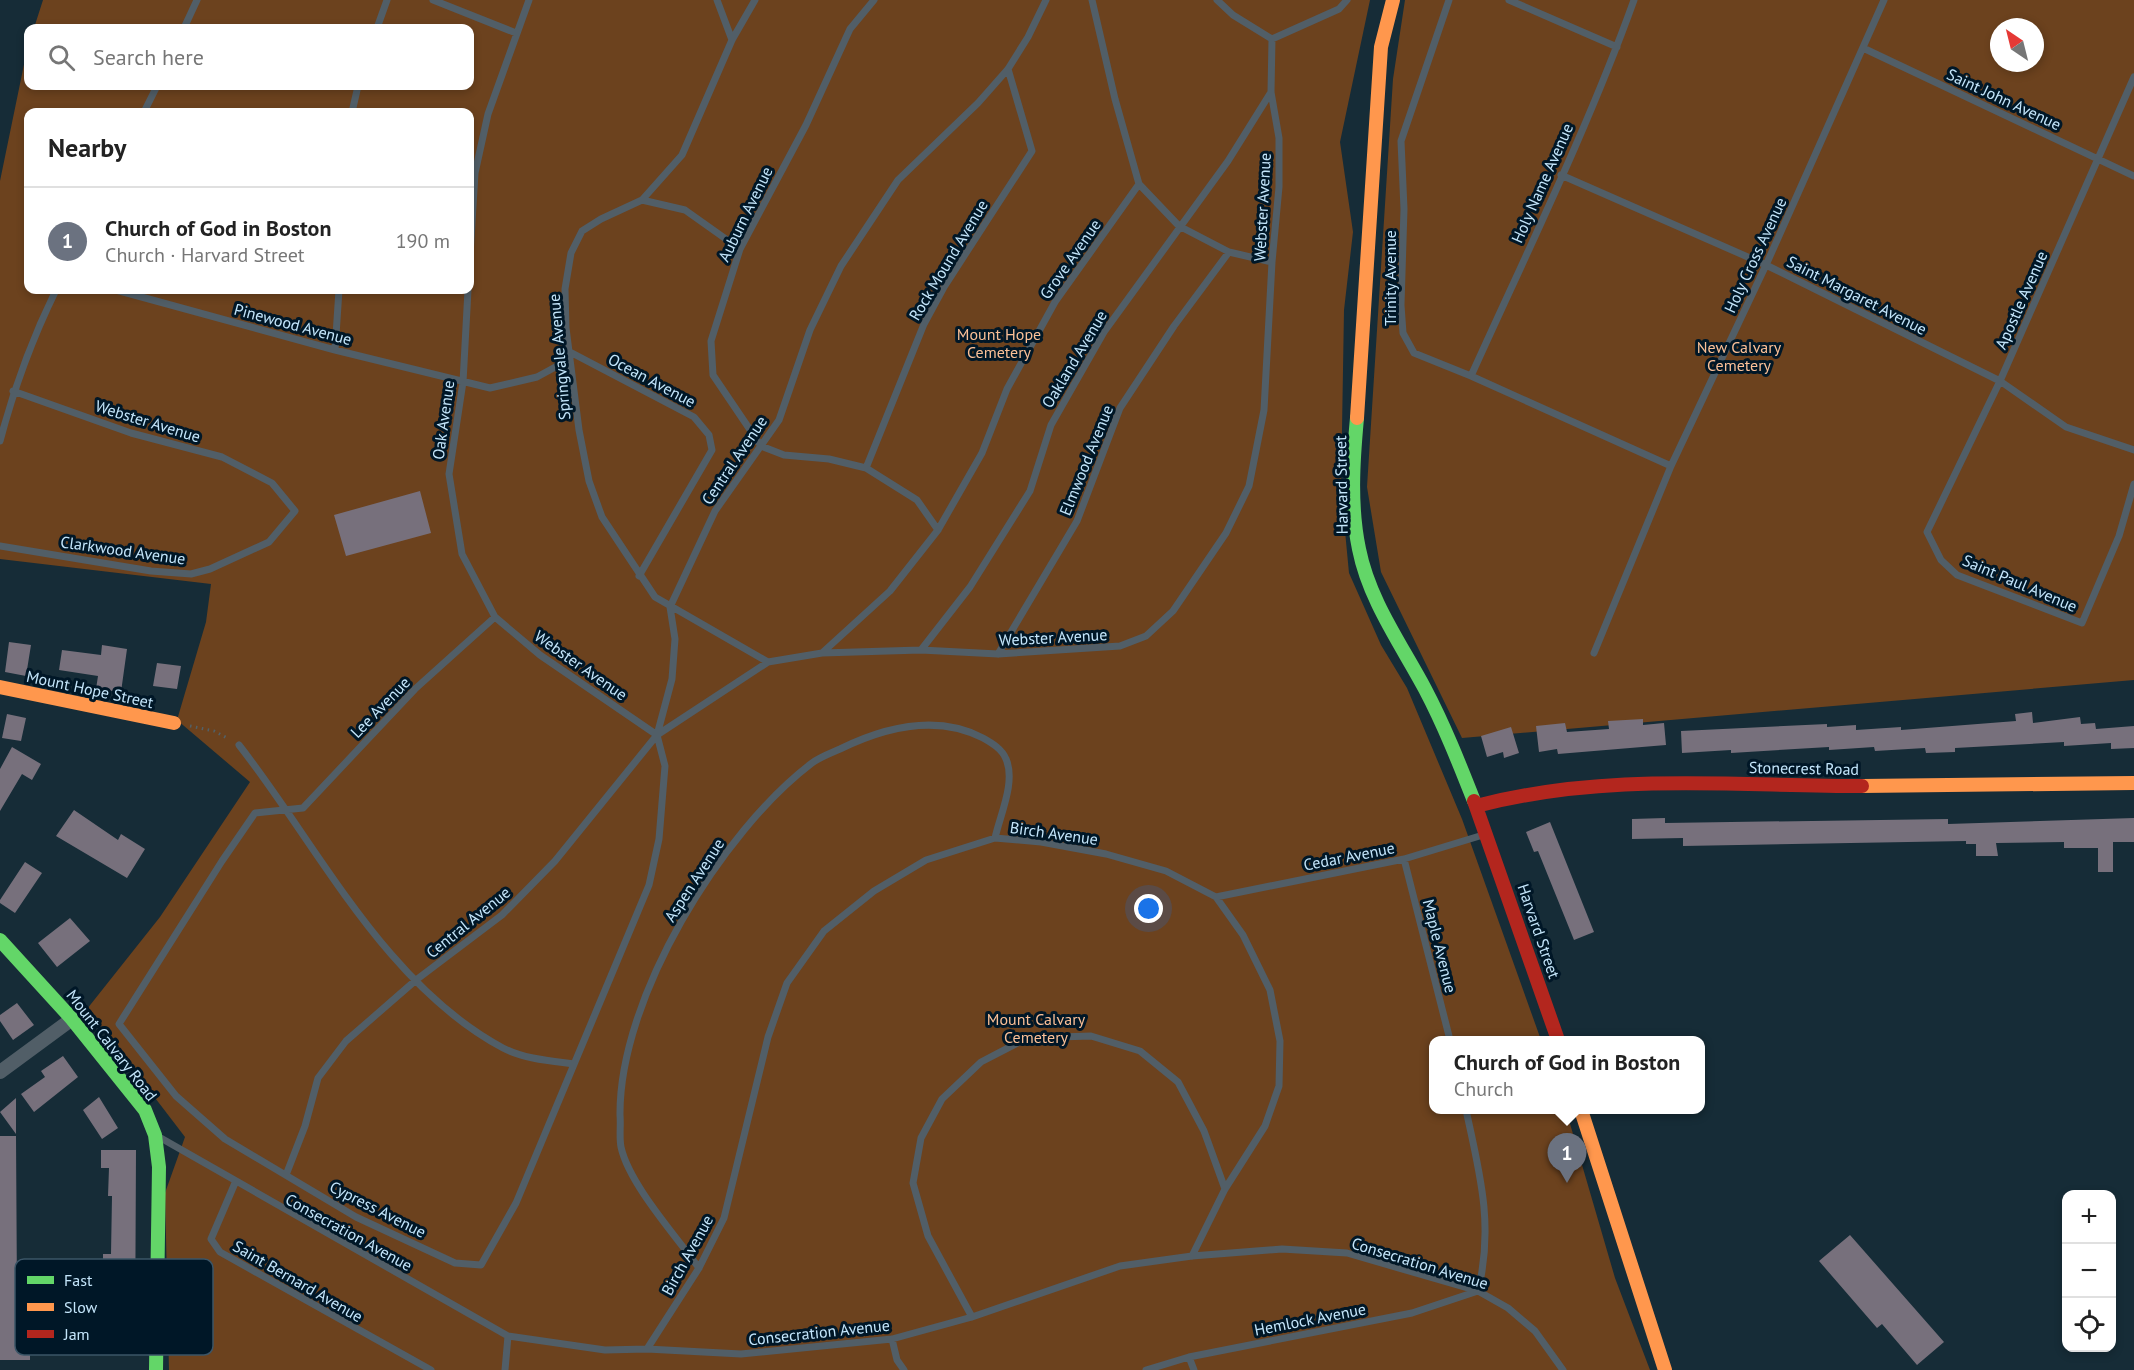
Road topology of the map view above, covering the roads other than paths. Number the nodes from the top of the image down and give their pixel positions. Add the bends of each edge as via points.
1 (197, 0) edge
2 (387, 0) edge
3 (433, 0) edge
4 (529, 0) edge
5 (717, 0) edge
6 (755, 0) edge
7 (874, 0) edge
8 (1046, 0) edge
9 (1092, 0) edge
10 (1217, 0) edge
11 (1347, 0) edge
12 (1393, 0) edge
13 (1449, 0) edge
14 (1509, 0) edge
15 (1634, 0) edge
16 (1884, 0) edge
17 (186, 24) edge
18 (378, 24) edge
19 (516, 33) junction
20 (1272, 39) junction
21 (732, 40) junction
22 (1617, 47) junction
23 (1863, 48) junction
24 (1008, 69) junction
25 (2134, 77) edge
26 (155, 90) edge
27 (357, 90) edge
28 (1271, 92) junction
29 (146, 108) edge
30 (353, 108) edge
31 (2099, 158) junction
32 (1562, 176) junction
33 (2134, 176) edge
34 (1139, 184) junction
35 (474, 190) edge
36 (642, 200) junction
37 (1179, 226) junction
38 (740, 249) junction
39 (1229, 252) junction
40 (1272, 262) junction
41 (1766, 265) junction
42 (54, 294) edge
43 (131, 294) edge
44 (339, 294) edge
45 (468, 294) edge
46 (335, 350) junction
47 (570, 352) junction
48 (1471, 376) junction
49 (2000, 381) junction
50 (464, 382) junction
51 (13, 391) junction
52 (0, 441) edge
53 (761, 446) junction
54 (2134, 450) edge
55 (1671, 466) junction
56 (866, 468) junction
57 (2134, 484) edge
58 (295, 511) joint
59 (938, 530) junction
60 (1927, 532) joint
61 (0, 546) edge
62 (462, 554) joint
63 (639, 576) junction
64 (670, 607) junction
65 (495, 617) junction
66 (921, 651) junction
67 (822, 653) junction
68 (1594, 653) dead end
69 (998, 654) junction
70 (768, 662) junction
71 (0, 687) edge
72 (174, 723) road end
73 (657, 735) junction
74 (238, 745) road end
75 (2134, 783) edge
76 (1476, 806) junction
77 (285, 812) junction
78 (1486, 834) junction
79 (995, 838) junction
80 (1404, 859) junction
81 (1216, 897) junction
82 (0, 940) edge
83 (416, 980) junction
84 (72, 1019) junction
85 (1449, 1036) edge
86 (1556, 1036) edge
87 (574, 1065) junction
88 (0, 1072) edge
89 (1467, 1114) edge
90 (1582, 1114) edge
91 (155, 1135) junction
92 (286, 1175) junction
93 (235, 1183) junction
94 (1226, 1189) junction
95 (1192, 1256) junction
96 (158, 1259) edge
97 (699, 1268) junction
98 (1478, 1291) junction
99 (972, 1317) junction
100 (508, 1336) junction
101 (892, 1339) junction
102 (647, 1349) junction
103 (156, 1355) edge
104 (1189, 1357) junction
105 (156, 1370) edge
106 (431, 1370) edge
107 (505, 1370) edge
108 (904, 1370) edge
109 (1146, 1370) edge
110 (1194, 1370) edge
111 (1563, 1370) edge
112 (1665, 1370) edge

1 - 17 lane
2 - 18 lane
3 - 19 lane
4 - 19 lane
5 - 21 lane
6 - 21 lane, Springvale Avenue
7 - 38 lane, Auburn Avenue via 850,29 806,125
8 - 24 lane, Central Avenue
9 - 34 lane
10 - 20 lane
11 - 20 lane via 1340,9
12 - 76 main road, Harvard Street via 1381,47 1354,525 1364,572 1436,712
13 - 48 lane, Trinity Avenue via 1401,141 1401,305 1403,333 1414,353
14 - 22 lane
15 - 22 lane, Holy Name Avenue
16 - 23 lane, Holy Cross Avenue
19 - 35 lane via 488,114
20 - 28 lane, Webster Avenue
21 - 36 lane, Springvale Avenue via 682,155
22 - 32 lane, Holy Name Avenue
23 - 31 lane, Saint John Avenue
23 - 41 lane, Holy Cross Avenue
24 - 53 lane, Central Avenue via 904,173 867,224 810,330 779,420
24 - 56 lane, Rock Mound Avenue via 1032,151 924,324
25 - 31 lane, Apostle Avenue
26 - 29 lane
27 - 30 lane
28 - 37 lane, Oakland Avenue via 1228,161
28 - 40 lane, Webster Avenue via 1279,138
31 - 33 lane, Saint John Avenue
31 - 49 lane, Apostle Avenue
32 - 41 lane, Saint Margaret Avenue
32 - 48 lane, Holy Name Avenue
34 - 37 lane
34 - 59 lane, Grove Avenue via 1054,302 1007,389 982,453
36 - 38 lane via 685,210
36 - 47 lane, Springvale Avenue via 601,219 578,238 571,253 566,289
37 - 39 lane
37 - 66 lane, Oakland Avenue via 1104,332 1051,425 1030,491 970,587
38 - 53 lane, Auburn Avenue via 711,341 713,375
39 - 40 lane
39 - 69 lane, Elmwood Avenue via 1120,408 1077,521
40 - 69 lane, Webster Avenue via 1264,410 1250,486 1226,533 1173,611 1146,636 1120,646
41 - 49 lane, Saint Margaret Avenue
41 - 55 lane, Holy Cross Avenue
42 - 51 lane
43 - 46 lane, Pinewood Avenue
44 - 46 lane
45 - 50 lane, Oak Avenue
46 - 50 lane, Pinewood Avenue
47 - 50 lane via 559,365 537,377 490,388
47 - 63 lane, Springvale Avenue via 589,481 602,517
47 - 63 lane, Ocean Avenue via 694,417 709,435 712,450
48 - 55 lane, Trinity Avenue
49 - 54 lane, Saint Margaret Avenue via 2066,427
49 - 60 lane, Apostle Avenue
50 - 62 lane, Oak Avenue via 449,474
51 - 52 lane
51 - 58 lane, Webster Avenue via 131,433 222,458 272,483
53 - 56 lane via 784,455 829,459
53 - 64 lane, Central Avenue via 715,511
55 - 68 lane, Holy Cross Avenue
56 - 59 lane via 916,500
57 - 60 lane, Saint Paul Avenue via 2119,536 2082,623 1957,575 1941,560
58 - 61 lane, Clarkwood Avenue via 268,542 191,574
59 - 67 lane, Grove Avenue via 890,591
62 - 65 lane, Webster Avenue
63 - 64 lane, Springvale Avenue via 655,597
64 - 70 lane, Springvale Avenue via 692,615
64 - 73 lane, Central Avenue via 675,639 672,679
65 - 73 lane, Webster Avenue via 540,655
65 - 77 lane, Lee Avenue via 415,689 303,808
66 - 67 lane, Webster Avenue
66 - 69 lane, Webster Avenue
67 - 70 lane, Webster Avenue
70 - 73 lane, Webster Avenue
71 - 72 main road, Mount Hope Street
73 - 83 lane, Central Avenue via 555,861 502,915
73 - 87 lane, Cypress Avenue via 665,766 659,840 649,885
74 - 77 lane via 267,781
75 - 76 main road, Stonecrest Road via 1830,786 1654,782 1577,785
76 - 78 main road, Harvard Street
77 - 83 lane via 373,931
77 - 92 lane, Cypress Avenue via 255,813 119,1024 176,1096 225,1139
78 - 80 lane, Cedar Avenue
78 - 86 main road, Harvard Street
79 - 81 lane, Birch Avenue via 1106,854 1166,871
79 - 97 lane, Birch Avenue via 926,860 874,891 824,931 787,983 768,1037 724,1218
79 - 97 lane, Aspen Avenue via 1010,781 1006,759 995,744 966,729 925,724 871,734 814,762 759,810 715,866 675,933 637,1017 620,1090 621,1146 635,1179
80 - 81 lane, Cedar Avenue
80 - 85 lane, Maple Avenue
81 - 94 lane, Birch Avenue via 1244,935 1270,990 1280,1041 1279,1086 1265,1126
82 - 84 main road, Mount Calvary Road
83 - 87 lane via 449,1011 504,1048
83 - 92 lane, Central Avenue via 346,1041 318,1078
84 - 88 street
84 - 91 main road, Mount Calvary Road via 144,1110
87 - 92 lane, Cypress Avenue via 516,1203 481,1265 455,1263 356,1216
89 - 98 lane via 1484,1191 1486,1258
90 - 112 main road
91 - 93 lane, Consecration Avenue
91 - 96 main road, Mount Calvary Road via 159,1167
93 - 100 lane, Consecration Avenue
93 - 106 lane, Saint Bernard Avenue via 210,1239 220,1252
94 - 95 lane, Birch Avenue
94 - 99 lane via 1204,1131 1178,1082 1140,1051 1091,1036 1027,1038 981,1062 942,1099 921,1138 913,1183 925,1226
95 - 98 lane, Consecration Avenue via 1282,1249 1347,1253
95 - 99 lane, Consecration Avenue via 1120,1266
97 - 102 lane, Birch Avenue
98 - 104 lane, Hemlock Avenue via 1412,1313
98 - 111 lane, Consecration Avenue via 1508,1308 1534,1331
99 - 101 lane, Consecration Avenue
100 - 102 lane, Consecration Avenue via 605,1350
100 - 107 lane
101 - 102 lane, Consecration Avenue via 741,1354
101 - 108 lane
103 - 105 main road, Mount Calvary Road
104 - 109 lane, Hemlock Avenue
104 - 110 lane

